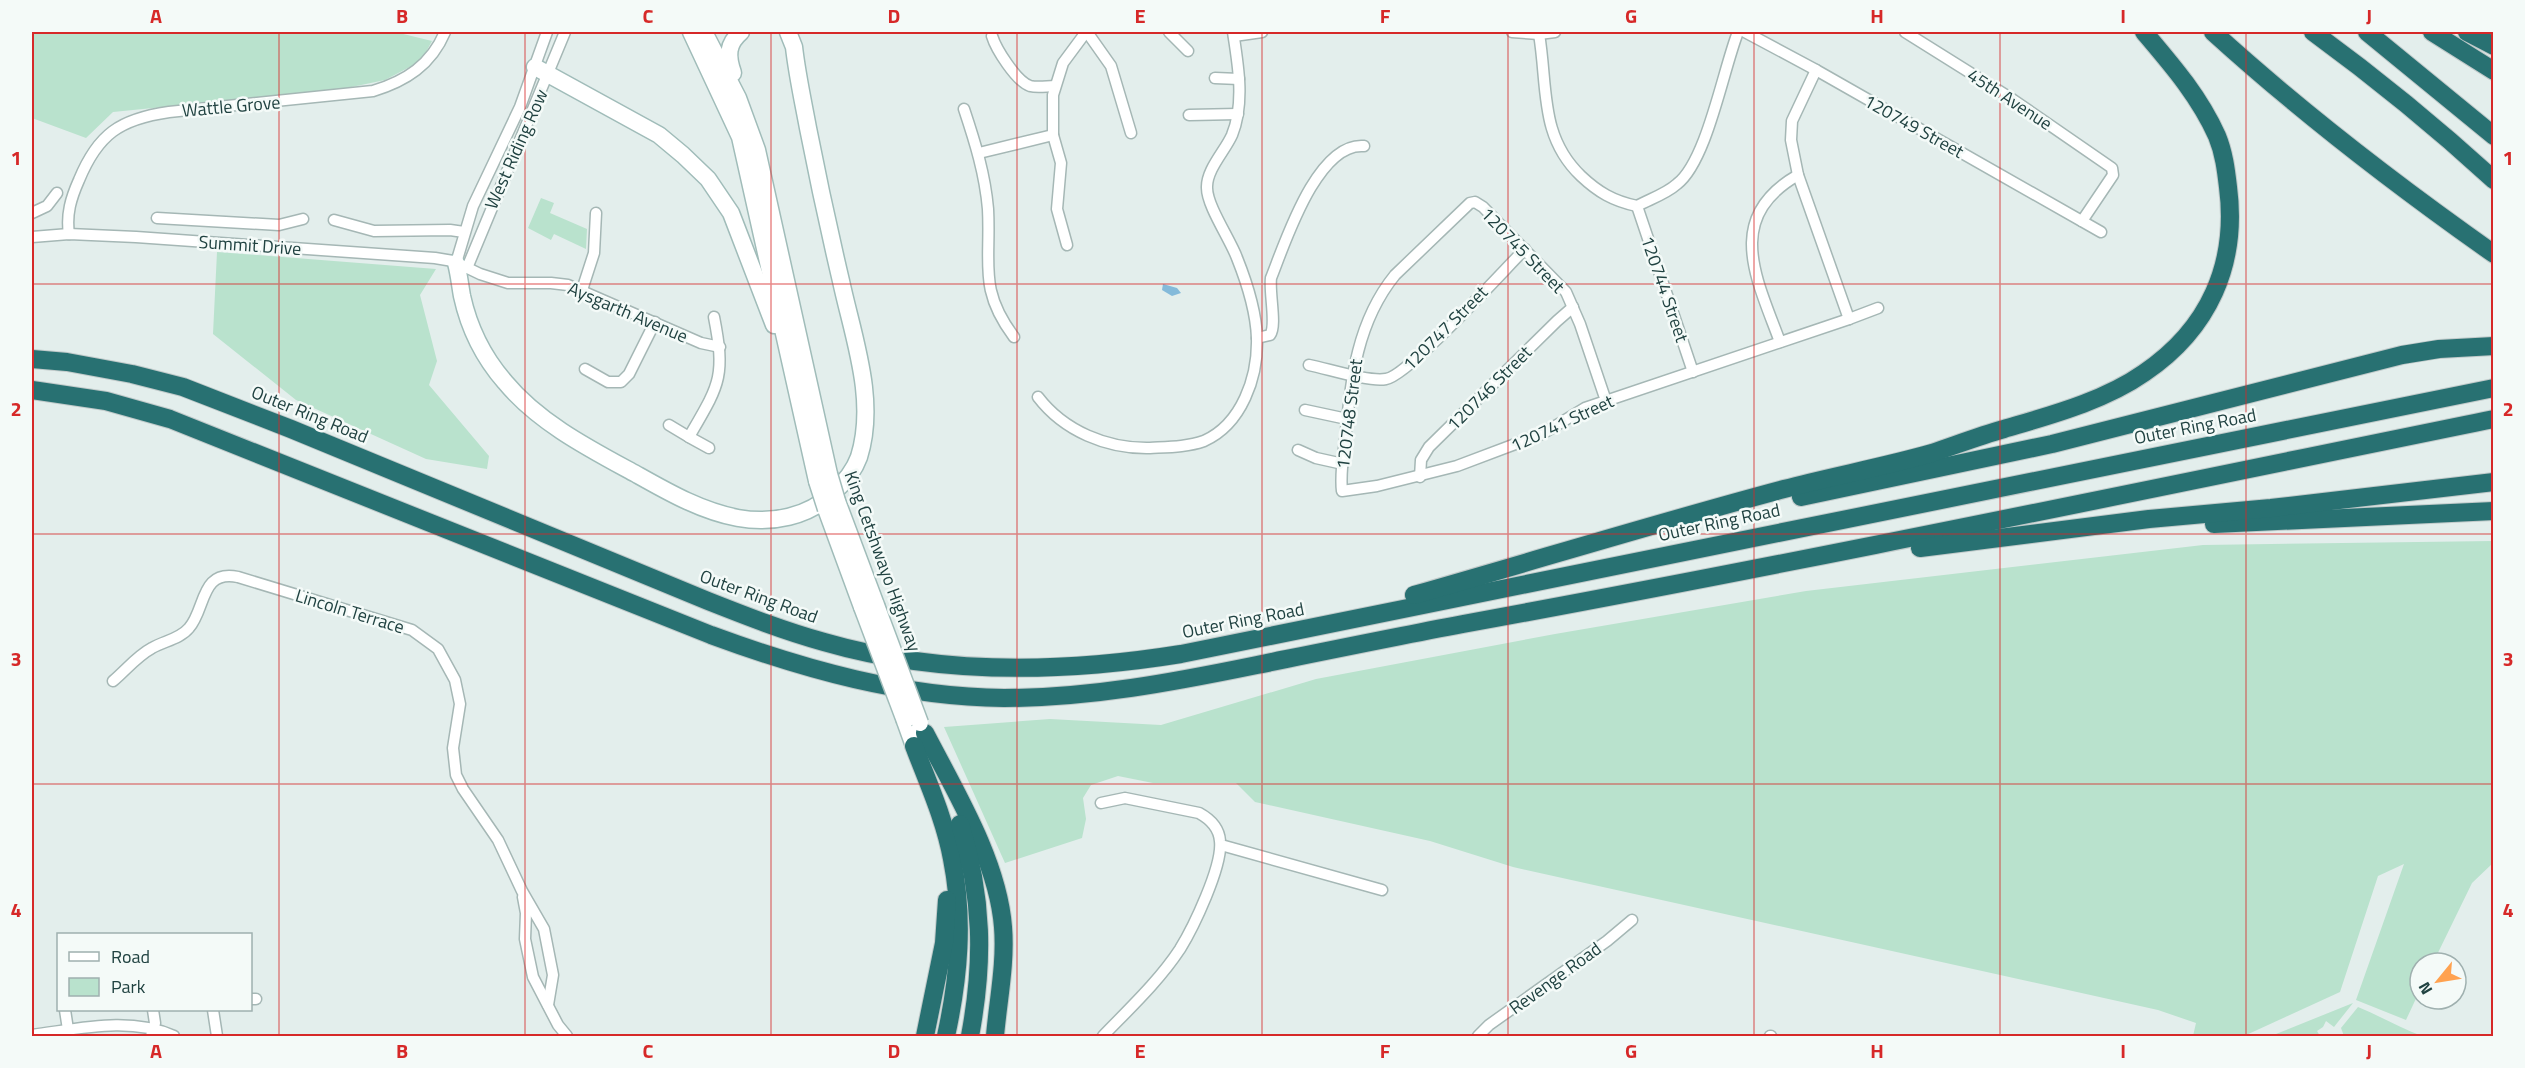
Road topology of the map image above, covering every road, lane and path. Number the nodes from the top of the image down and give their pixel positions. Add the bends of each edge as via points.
1 (445, 32) edge
2 (548, 32) edge
3 (565, 32) edge
4 (691, 32) edge
5 (704, 32) edge
6 (741, 32) edge
7 (777, 32) edge
8 (788, 32) edge
9 (1086, 32) edge
10 (1169, 32) edge
11 (1262, 32) edge
12 (1512, 32) edge
13 (1555, 32) edge
14 (1738, 32) edge
15 (1745, 32) edge
16 (1905, 32) edge
17 (2144, 32) edge
18 (2212, 32) edge
19 (2313, 32) edge
20 (2367, 32) edge
21 (2432, 32) edge
22 (2467, 32) edge
23 (1233, 34) edge
24 (1539, 34) junction
25 (992, 36) dead end
26 (2493, 45) edge
27 (1188, 51) dead end
28 (796, 64) junction
29 (1816, 69) junction
30 (542, 71) junction
31 (2493, 71) edge
32 (1215, 78) dead end
33 (1239, 79) junction
34 (1054, 86) junction
35 (964, 109) dead end
36 (1238, 114) junction
37 (1189, 115) dead end
38 (515, 118) junction
39 (528, 124) junction
40 (1131, 133) dead end
41 (752, 135) junction
42 (1053, 135) junction
43 (2493, 136) edge
44 (1364, 147) dead end
45 (979, 153) junction
46 (1798, 175) junction
47 (2493, 180) edge
48 (57, 192) dead end
49 (1475, 202) joint
50 (1636, 206) junction
51 (32, 213) edge
52 (596, 213) dead end
53 (157, 218) dead end
54 (303, 219) dead end
55 (334, 220) dead end
56 (2082, 221) junction
57 (246, 225) junction
58 (464, 232) junction
59 (2101, 232) dead end
60 (69, 234) junction
61 (32, 237) edge
62 (245, 244) junction
63 (1067, 245) dead end
64 (1525, 249) junction
65 (2493, 254) edge
66 (461, 269) junction
67 (582, 290) junction
68 (1574, 307) junction
69 (1878, 308) dead end
70 (714, 317) dead end
71 (1849, 319) junction
72 (655, 322) junction
73 (1014, 337) dead end
74 (1257, 338) junction
75 (1780, 342) junction
76 (2493, 346) edge
77 (720, 347) junction
78 (32, 359) edge
79 (1310, 365) dead end
80 (585, 369) dead end
81 (1693, 372) junction
82 (1353, 374) junction
83 (794, 380) junction
84 (2493, 388) edge
85 (32, 390) edge
86 (1038, 397) dead end
87 (1606, 401) junction
88 (1305, 410) dead end
89 (1347, 418) junction
90 (2493, 419) edge
91 (669, 425) dead end
92 (689, 437) junction
93 (709, 448) dead end
94 (1298, 450) dead end
95 (1343, 464) junction
96 (1420, 477) junction
97 (823, 478) junction
98 (2493, 482) edge
99 (1342, 491) joint
100 (2493, 511) edge
101 (2079, 527) junction
102 (1635, 532) junction
103 (1733, 574) junction
104 (1277, 635) junction
105 (113, 681) dead end
106 (916, 731) junction
107 (1101, 803) dead end
108 (1221, 845) junction
109 (1382, 890) dead end
110 (522, 891) junction
111 (1632, 920) dead end
112 (553, 975) junction
113 (533, 977) junction
114 (548, 1005) junction
115 (65, 1011) edge
116 (153, 1011) edge
117 (213, 1011) edge
118 (152, 1032) edge
119 (68, 1033) edge
120 (32, 1035) edge
121 (174, 1036) edge
122 (217, 1036) edge
123 (567, 1036) edge
124 (925, 1036) edge
125 (946, 1036) edge
126 (970, 1036) edge
127 (995, 1036) edge
128 (1103, 1036) edge
129 (1478, 1036) edge

1 - 60 street, Wattle Grove via 421,67 388,86 357,94 169,112 124,123 103,138 88,160 69,206
2 - 30 street, West Riding Row
3 - 30 street, West Riding Row
4 - 83 main road, King Cetshwayo Highway via 740,137
5 - 41 main road, King Cetshwayo Highway
6 - 41 main road via 729,48 728,59 750,118
7 - 28 main road via 786,41
8 - 28 main road
9 - 34 street via 1063,63
9 - 40 street via 1111,66
10 - 27 street
11 - 23 street
12 - 24 street
13 - 24 street
14 - 50 street via 1693,167 1678,184
15 - 29 street, 120749 Street
16 - 56 street, 45th Avenue via 2012,99 2113,170
17 - 102 highway via 2202,106 2225,163 2230,206 2231,232 2222,277 2195,325 2171,350 2144,373 2057,413 1930,453
18 - 65 highway via 2320,125
19 - 47 highway via 2451,140
20 - 43 highway
21 - 31 highway
22 - 26 highway
23 - 33 street
24 - 50 street via 1549,123 1559,150 1593,188 1606,197
25 - 34 street via 1022,81 1039,87
28 - 66 main road via 860,366 866,414 858,461 838,488 815,507 777,519 723,514 671,493 566,434 527,405 492,366 469,321 462,298
29 - 46 street via 1792,121 1791,140
29 - 56 street, 120749 Street
30 - 38 street, West Riding Row
30 - 39 street, West Riding Row
30 - 83 main road via 645,127 672,145 708,179 742,238
32 - 33 street
33 - 36 street
34 - 42 street
35 - 45 street
36 - 37 street
36 - 74 street via 1207,187 1211,205 1239,261
38 - 39 street
38 - 58 street, West Riding Row
39 - 66 street, West Riding Row
41 - 97 main road, King Cetshwayo Highway
42 - 45 street
42 - 63 street via 1061,163 1058,220
44 - 74 street via 1338,153 1311,189 1271,278 1273,330 1270,335
45 - 73 street via 988,208 989,288 996,311
46 - 71 street
46 - 75 street via 1765,201 1751,246 1754,270
48 - 51 street via 47,206
49 - 64 street, 120745 Street
49 - 82 street, 120748 Street via 1464,208 1390,282 1359,342
50 - 81 street, 120744 Street
52 - 67 street via 594,253
53 - 57 street
54 - 57 street via 279,225
55 - 58 street via 374,231
56 - 59 street, 120749 Street
57 - 62 street
58 - 66 street, West Riding Row
60 - 61 street, Summit Drive
60 - 62 street, Summit Drive
62 - 66 street, Summit Drive via 435,258
64 - 68 street, 120745 Street via 1561,285
64 - 82 street, 120747 Street via 1400,374 1385,380
66 - 67 street, Aysgarth Avenue via 508,283 551,283
67 - 72 street, Aysgarth Avenue
68 - 87 street, 120745 Street
68 - 96 street, 120746 Street via 1430,447 1421,460
69 - 71 street, 120741 Street
70 - 77 street
71 - 75 street, 120741 Street
72 - 77 street, Aysgarth Avenue via 701,343
72 - 80 street via 621,382 608,382
74 - 86 street via 1250,384 1238,411 1223,429 1193,444 1139,448 1100,440 1056,418
75 - 81 street, 120741 Street
76 - 102 highway via 2402,355 2052,444
77 - 92 street via 716,388
78 - 104 highway, Outer Ring Road via 132,374 183,387 762,622 863,652 951,665 1012,669 1074,667 1159,657
79 - 82 street, 120747 Street
81 - 87 street, 120741 Street
82 - 89 street, 120748 Street
83 - 97 main road, King Cetshwayo Highway
84 - 104 highway, Outer Ring Road
85 - 103 highway via 106,401 170,419 743,647 833,675 934,694 1020,698 1107,692
87 - 96 street, 120741 Street via 1585,408 1532,439
88 - 89 street
89 - 95 street, 120748 Street
90 - 103 highway
91 - 92 street
92 - 93 street
94 - 95 street
95 - 99 street, 120748 Street
96 - 99 street, 120741 Street
97 - 106 main road, King Cetshwayo Highway, bridge
98 - 101 highway
100 - 101 highway
101 - 103 highway
102 - 104 highway
105 - 110 street, Lincoln Terrace via 144,653 187,631 210,584 226,576 328,603 418,633 442,655 458,689 460,712 453,757 459,783 498,840
106 - 124 highway via 944,861 948,901 944,943
106 - 125 highway, King Cetshwayo Highway via 956,886 959,951
106 - 126 highway, King Cetshwayo Highway via 959,821 977,895 981,953
106 - 127 highway via 973,828 999,903 1003,952
107 - 108 street via 1125,798 1199,813 1209,818
108 - 109 street
108 - 128 street via 1211,883 1180,949
110 - 112 street, Lincoln Terrace via 544,929
110 - 113 street, Lincoln Terrace via 525,939
111 - 129 street, Revenge Road
112 - 113 street
112 - 114 street, Lincoln Terrace
113 - 114 street, Lincoln Terrace
114 - 123 street, Lincoln Terrace
115 - 119 street
116 - 118 street
117 - 122 street
118 - 119 street via 122,1024
118 - 121 street
119 - 120 street

